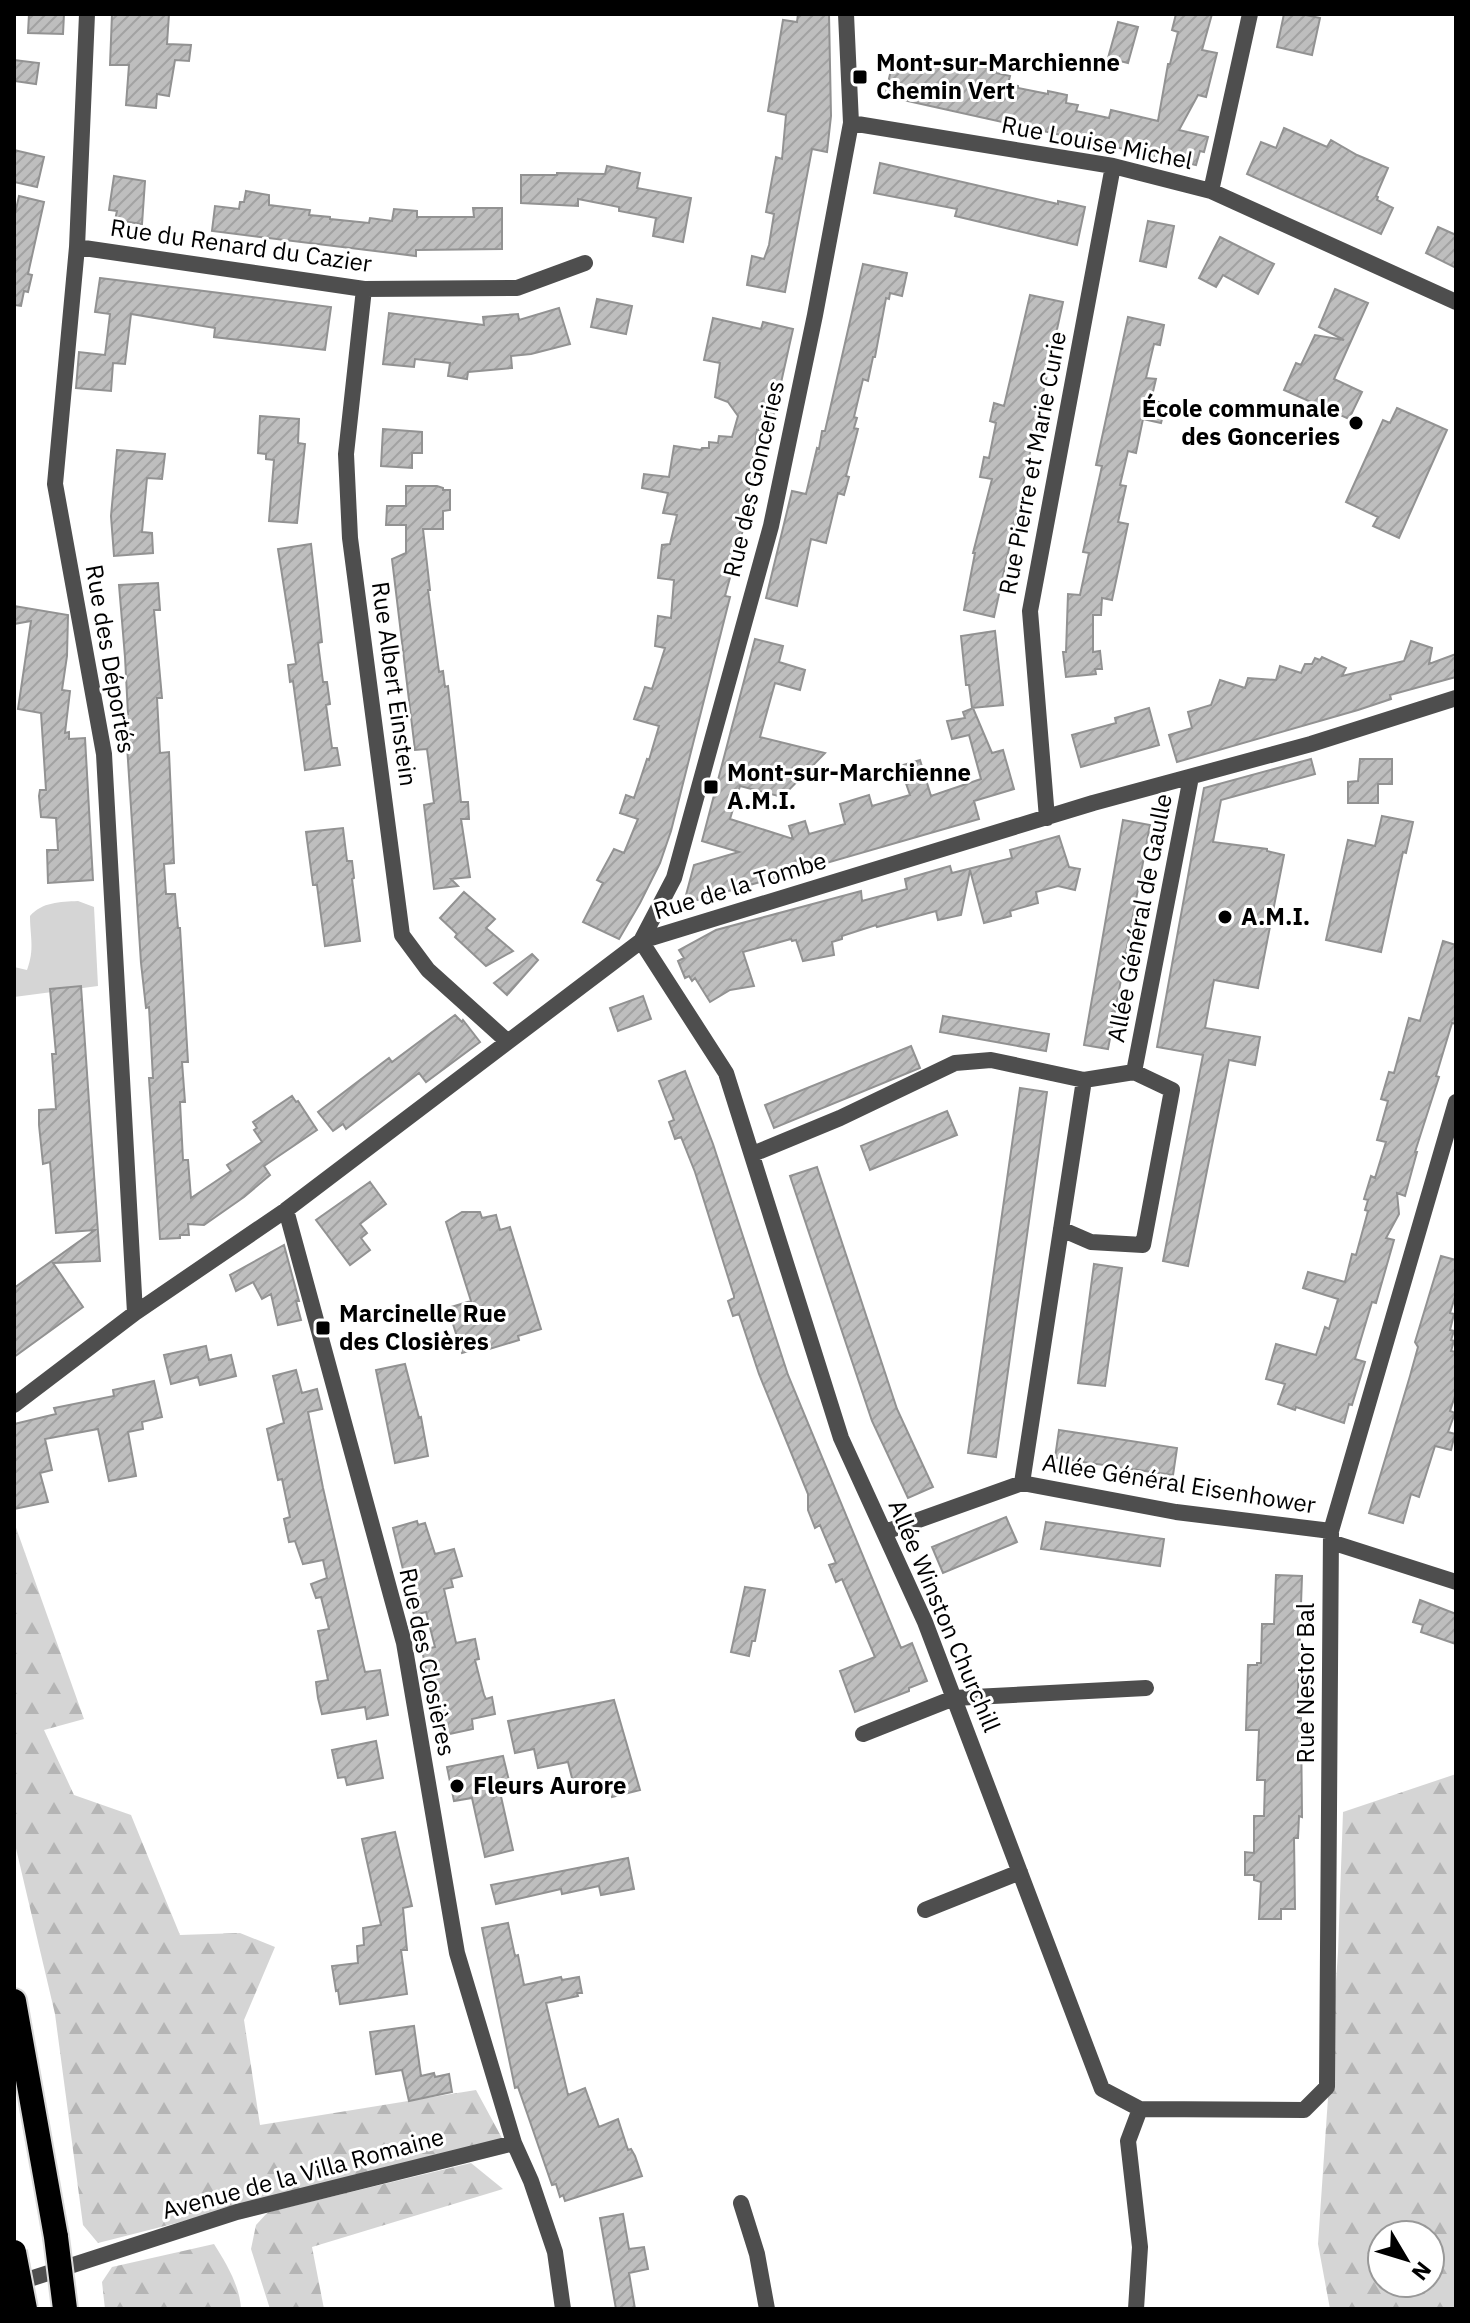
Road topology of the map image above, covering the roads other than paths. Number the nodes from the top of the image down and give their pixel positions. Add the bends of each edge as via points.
1 (87, 14) edge
2 (846, 14) edge
3 (1250, 14) edge
4 (851, 123) junction
5 (1113, 166) junction
6 (1211, 191) junction
7 (77, 247) junction
8 (585, 263) dead end
9 (364, 289) junction
10 (1456, 302) edge
11 (1456, 698) edge
12 (1191, 777) junction
13 (1047, 818) junction
14 (641, 941) junction
15 (507, 1041) junction
16 (1134, 1072) junction
17 (1084, 1080) junction
18 (1456, 1102) edge
19 (753, 1154) junction
20 (286, 1210) junction
21 (1061, 1229) junction
22 (135, 1313) junction
23 (14, 1405) edge
24 (1022, 1483) junction
25 (885, 1532) junction
26 (1331, 1536) junction
27 (1456, 1582) edge
28 (1146, 1688) dead end
29 (954, 1698) junction
30 (863, 1734) dead end
31 (1020, 1872) junction
32 (925, 1910) dead end
33 (14, 2001) edge
34 (1140, 2109) junction
35 (514, 2143) junction
36 (741, 2203) dead end
37 (14, 2252) edge
38 (14, 2284) edge
39 (25, 2309) edge
40 (65, 2309) edge
41 (563, 2309) edge
42 (767, 2309) edge
43 (1136, 2309) edge

1 - 7 street, Rue des Déportés
2 - 4 street, Rue des Gonceries
3 - 6 street
4 - 5 street, Rue Louise Michel
4 - 14 street, Rue des Gonceries via 771,526 674,878
5 - 6 street, Rue Louise Michel
5 - 13 street, Rue Pierre et Marie Curie via 1030,611
6 - 10 street, Rue Louise Michel
7 - 9 street, Rue du Renard du Cazier
7 - 22 street, Rue des Déportés via 55,484 104,754
8 - 9 street, Rue du Renard du Cazier via 517,288
9 - 15 street, Rue Albert Einstein via 346,454 350,538 402,935 428,970
11 - 12 street, Rue de la Tombe
12 - 13 street, Rue de la Tombe
12 - 16 street, Allée Général de Gaulle
13 - 14 street, Rue de la Tombe
14 - 15 street, Rue de la Tombe
14 - 19 street, Allée Winston Churchill via 726,1073
15 - 20 street, Rue de la Tombe
16 - 17 street
16 - 21 street, Allée Général de Gaulle via 1172,1090 1143,1245 1091,1242
17 - 19 street via 991,1060 955,1063
17 - 21 street
18 - 26 street, Rue Nestor Bal
19 - 25 street, Allée Winston Churchill via 841,1438
20 - 22 street, Rue de la Tombe
20 - 35 street, Rue des Closières via 404,1643 457,1953
21 - 24 street
22 - 23 street, Rue de la Tombe
24 - 25 street, Allée Général Eisenhower
24 - 26 street, Allée Général Eisenhower
25 - 29 street, Allée Winston Churchill
26 - 27 street, Allée Général Eisenhower
26 - 34 street, Rue Nestor Bal via 1327,2087 1304,2110
28 - 29 street
29 - 30 street
29 - 31 street, Allée Winston Churchill
31 - 32 street
31 - 34 street, Allée Winston Churchill via 1102,2089
33 - 40 highway, bridge
34 - 43 street via 1128,2141 1140,2247
35 - 38 street, Avenue de la Villa Romaine via 237,2212
35 - 41 street, Rue des Closières via 555,2252
36 - 42 street
37 - 39 highway, bridge

